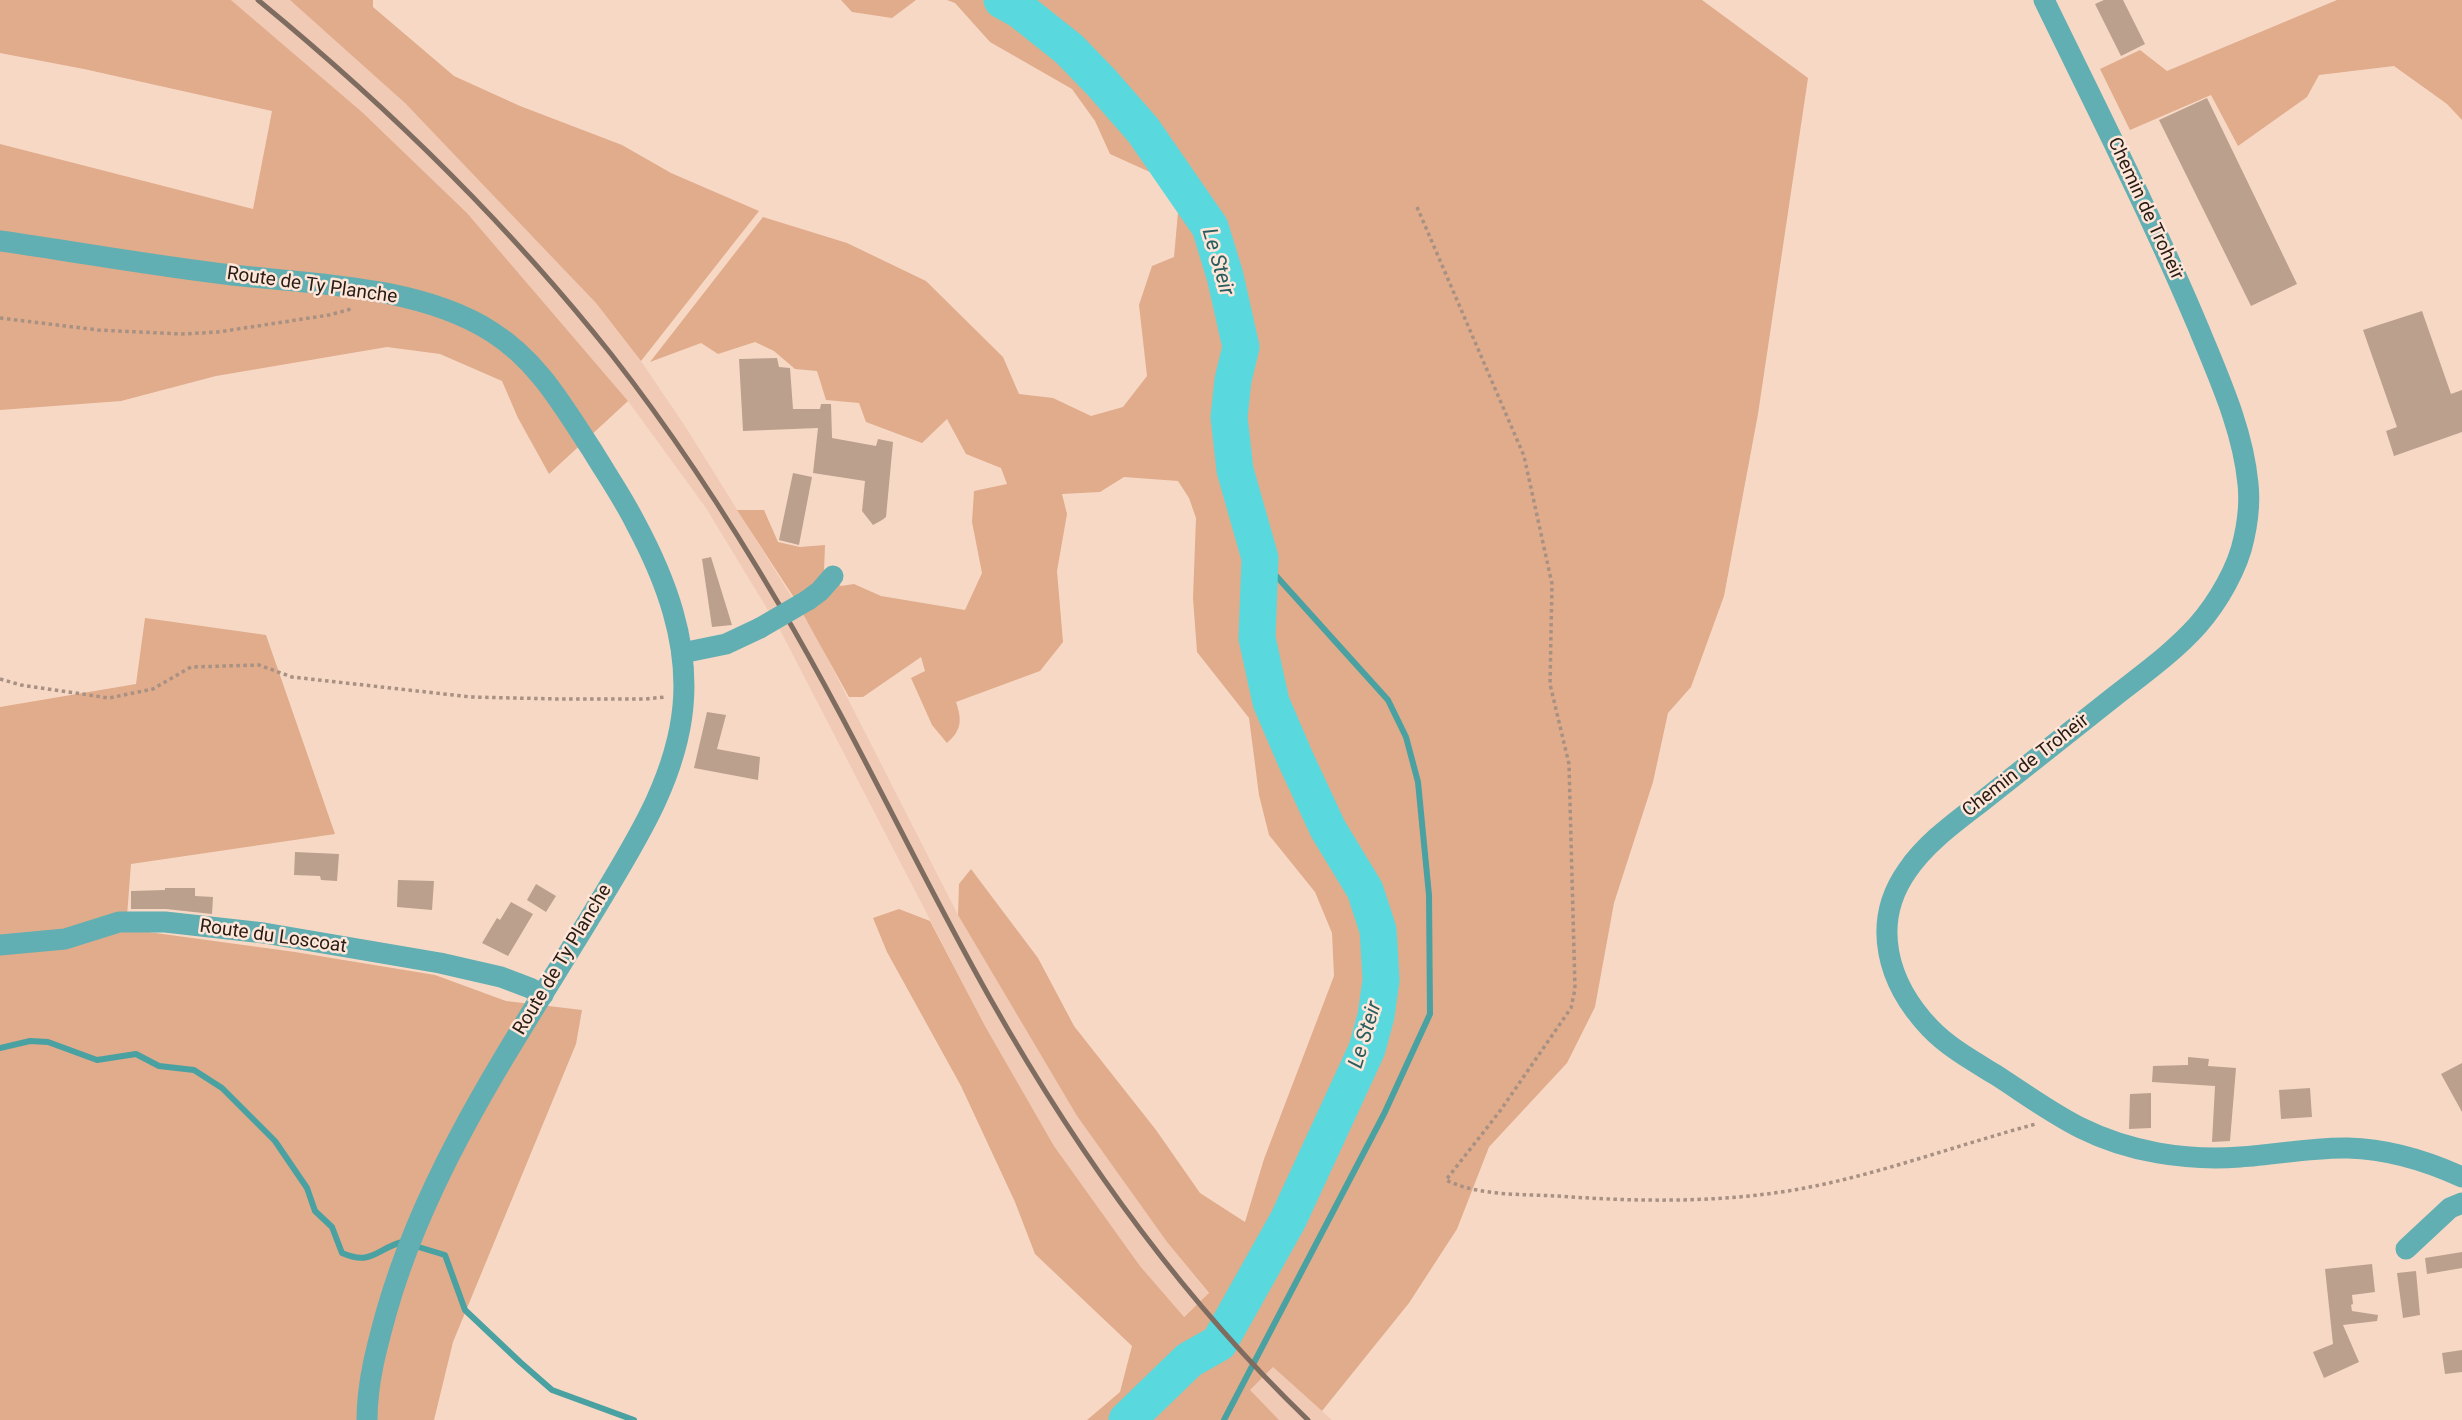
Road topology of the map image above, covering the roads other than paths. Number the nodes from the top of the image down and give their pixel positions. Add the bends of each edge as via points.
1 (2044, 0) edge
2 (0, 241) edge
3 (834, 576) dead end
4 (682, 653) junction
5 (0, 945) edge
6 (543, 995) junction
7 (2462, 1177) edge
8 (2462, 1203) edge
9 (2406, 1250) dead end
10 (367, 1420) edge

1 - 7 street, Chemin de Troheïr via 2172,265 2236,426 2248,480 2243,544 2214,605 2197,626 1922,853 1905,873 1891,908 1888,959 1906,997 1952,1047 2061,1118 2113,1140 2169,1155 2217,1158 2352,1148 2403,1156
2 - 4 street, Route de Ty Planche via 363,290 409,299 473,321 537,370 616,488 662,578
3 - 4 street, bridge via 808,600 760,628 726,644
4 - 6 street, Route de Ty Planche via 681,719 674,754 651,813
5 - 6 street, Route du Loscoat via 65,939 119,922 177,923 460,967 519,983
6 - 10 street, Route de Ty Planche via 428,1196 407,1247 372,1364
8 - 9 street via 2450,1208

